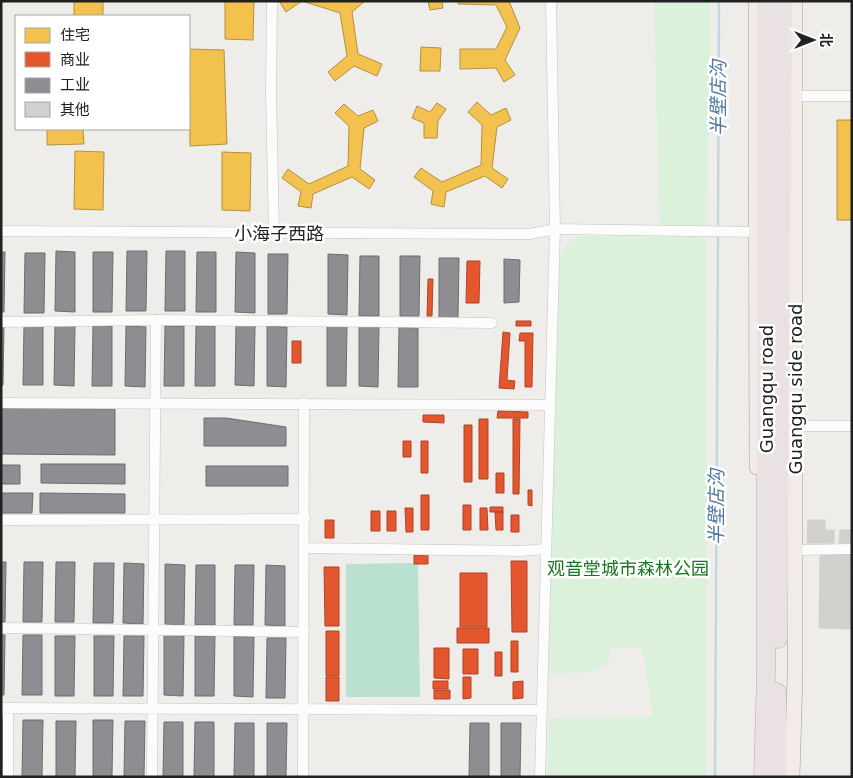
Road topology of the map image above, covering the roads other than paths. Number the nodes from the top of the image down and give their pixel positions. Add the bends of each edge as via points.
1 (272, 1) edge
2 (550, 1) edge
3 (756, 1) edge
4 (766, 1) edge
5 (783, 1) edge
6 (795, 1) edge
7 (795, 96) junction
8 (852, 96) edge
9 (555, 229) junction
10 (1, 231) edge
11 (274, 232) junction
12 (757, 232) junction
13 (156, 320) junction
14 (1, 322) edge
15 (492, 323) dead end
16 (1, 403) edge
17 (304, 403) junction
18 (155, 404) junction
19 (550, 405) junction
20 (794, 426) junction
21 (852, 426) edge
22 (305, 519) junction
23 (1, 520) edge
24 (155, 520) junction
25 (304, 548) junction
26 (545, 549) junction
27 (852, 549) edge
28 (795, 550) junction
29 (1, 628) edge
30 (153, 630) junction
31 (304, 632) junction
32 (5, 708) edge
33 (153, 709) junction
34 (304, 709) junction
35 (542, 710) junction
36 (8, 777) edge
37 (152, 777) edge
38 (303, 777) edge
39 (540, 777) edge
40 (757, 777) edge
41 (763, 777) edge
42 (777, 777) edge
43 (792, 777) edge

1 - 11 street
2 - 9 street
3 - 12 main road
4 - 41 highway, Guangqu road via 766,674
5 - 42 highway, Guangqu road
6 - 7 main road, Guangqu side road
7 - 8 street
7 - 20 main road, Guangqu side road
9 - 11 street, 小海子西路 via 530,234
9 - 12 street, 小海子西路
9 - 19 street
10 - 11 street, 小海子西路
12 - 40 main road
13 - 14 street
13 - 15 street
13 - 18 street
16 - 18 street
17 - 18 street
17 - 19 street
17 - 22 street
18 - 24 street
19 - 26 street
20 - 21 street
20 - 28 main road, Guangqu side road
22 - 24 street
22 - 25 street
23 - 24 street
24 - 30 street
25 - 26 street
25 - 31 street
26 - 35 street
27 - 28 street
28 - 43 main road, Guangqu side road
29 - 30 street
30 - 31 street
30 - 33 street
31 - 34 street
32 - 33 street
32 - 36 street
33 - 34 street
33 - 37 street
34 - 35 street
34 - 38 street
35 - 39 street

